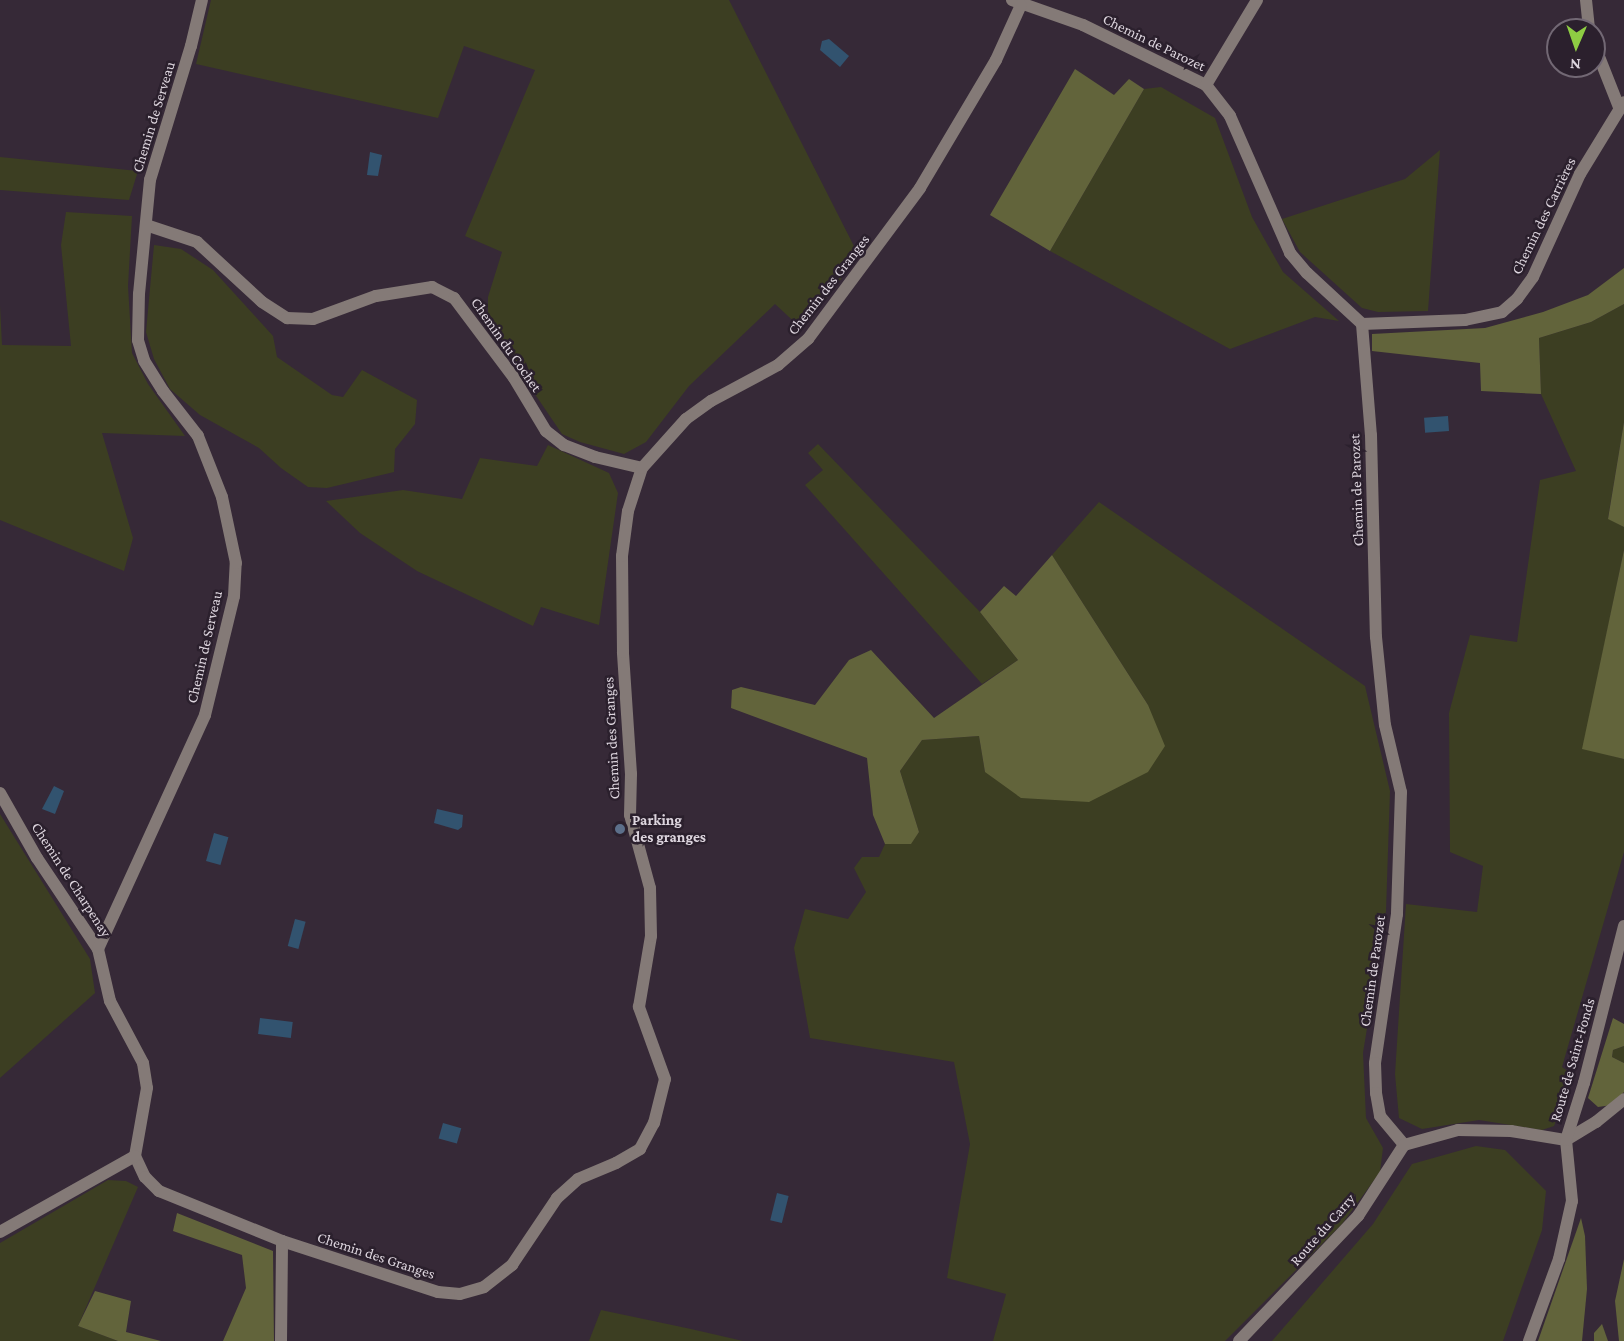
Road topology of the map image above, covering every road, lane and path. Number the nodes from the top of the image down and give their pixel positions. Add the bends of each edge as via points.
1 (202, 0) edge
2 (1257, 0) edge
3 (1587, 0) edge
4 (1017, 3) edge
5 (1588, 18) edge
6 (1606, 71) edge
7 (1206, 85) junction
8 (1621, 105) edge
9 (146, 225) junction
10 (1362, 324) junction
11 (642, 468) junction
12 (0, 793) edge
13 (1624, 926) edge
14 (98, 950) junction
15 (1624, 1100) edge
16 (1566, 1140) junction
17 (1404, 1145) junction
18 (135, 1156) junction
19 (0, 1232) edge
20 (282, 1241) junction
21 (281, 1341) edge
22 (1239, 1341) edge
23 (1529, 1341) edge

1 - 9 street, Chemin de Serveau via 150,180
2 - 7 street
3 - 5 street
4 - 7 street, Chemin de Parozet via 1083,25
4 - 11 street, Chemin des Granges via 996,60 920,188 808,339 778,365 711,401 686,420
6 - 8 street
7 - 10 street, Chemin de Parozet via 1230,116 1290,253
8 - 10 street, Chemin des Carrières via 1580,174 1533,277 1518,299 1502,312 1465,320
9 - 11 street, Chemin du Cochet via 197,242 262,302 287,318 312,319 376,296 432,287 454,298 514,378 546,431 564,445 595,457
9 - 14 street, Chemin de Serveau via 138,340 144,360 163,391 198,436 222,497 236,563 235,585 205,715
10 - 17 street, Chemin de Parozet via 1371,435 1376,637 1385,725 1401,792 1396,914 1375,1063 1376,1093 1380,1116
11 - 20 street, Chemin des Granges via 628,511 622,556 623,652 630,815 650,888 651,936 639,1007 665,1079 654,1123 640,1149 578,1179 557,1198 512,1265 484,1287 460,1294 438,1292
12 - 14 street, Chemin de Charpenay via 37,858
13 - 16 street, Route de Saint-Fonds
14 - 18 street, Chemin de Charpenay via 110,1001 143,1063 147,1088
15 - 16 street
16 - 17 street via 1511,1131 1458,1130
16 - 23 street, Route de Saint-Fonds via 1572,1201 1559,1259
17 - 22 street, Route du Carry via 1358,1216
18 - 19 street
18 - 20 street, Chemin des Granges via 145,1177 159,1191
20 - 21 street

